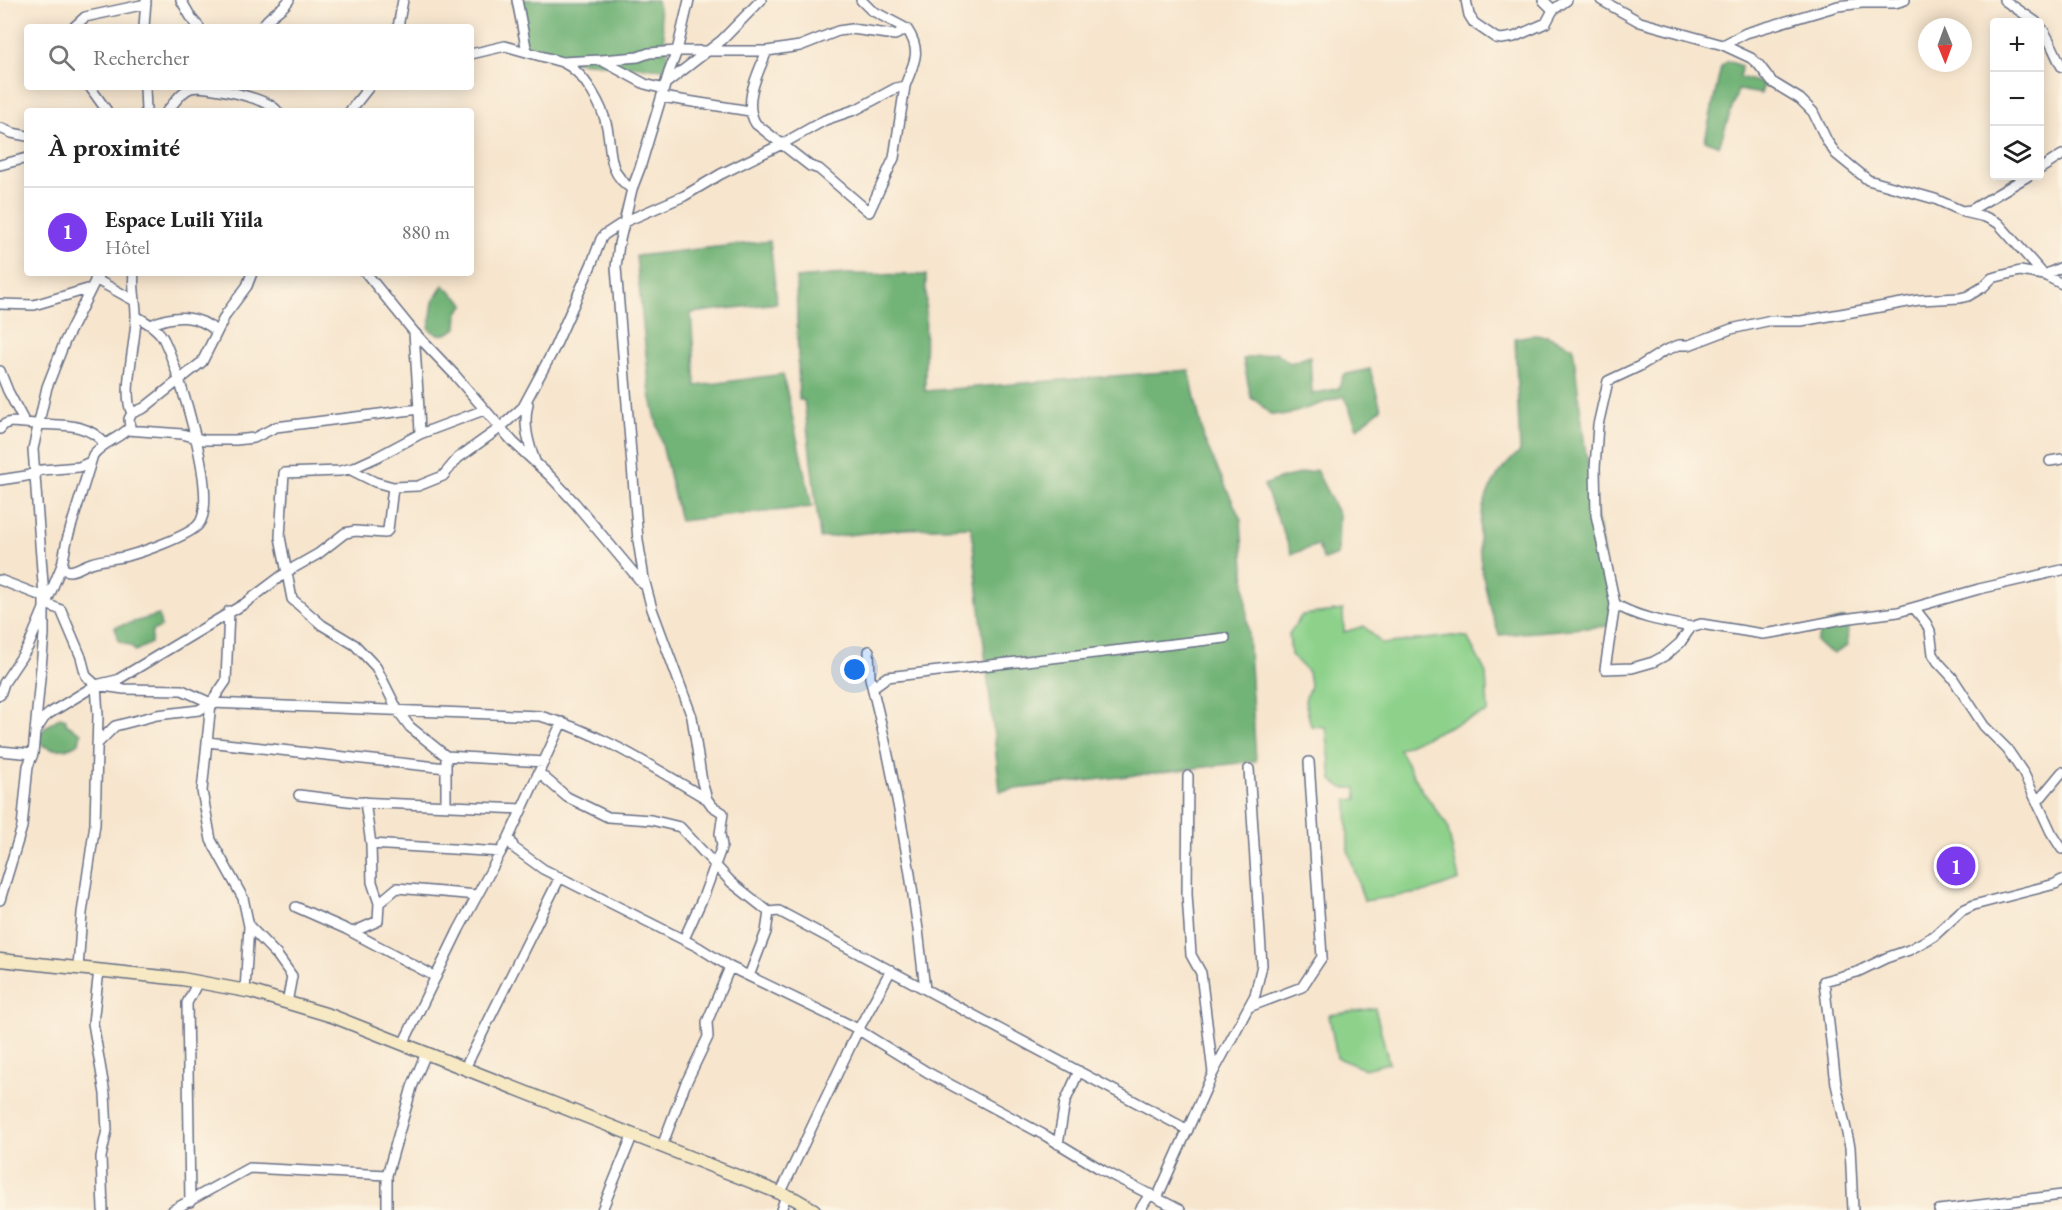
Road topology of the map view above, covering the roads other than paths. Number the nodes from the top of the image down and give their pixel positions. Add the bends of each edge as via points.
1 (181, 0) edge
2 (289, 0) edge
3 (403, 0) edge
4 (517, 0) edge
5 (689, 0) edge
6 (761, 0) edge
7 (861, 0) edge
8 (1466, 0) edge
9 (1544, 0) edge
10 (1567, 0) edge
11 (1601, 0) edge
12 (1905, 0) edge
13 (2004, 0) edge
14 (146, 2) edge
15 (1553, 10) junction
16 (2030, 18) edge
17 (78, 24) edge
18 (144, 24) edge
19 (196, 24) edge
20 (264, 24) edge
21 (399, 24) edge
22 (907, 29) junction
23 (2044, 31) edge
24 (1723, 45) junction
25 (710, 50) junction
26 (677, 51) junction
27 (766, 51) junction
28 (527, 52) junction
29 (474, 53) edge
30 (601, 60) junction
31 (562, 62) junction
32 (2062, 67) edge
33 (905, 86) junction
34 (92, 90) edge
35 (145, 90) edge
36 (188, 90) edge
37 (217, 90) edge
38 (367, 90) edge
39 (664, 90) junction
40 (105, 108) edge
41 (146, 108) edge
42 (170, 108) edge
43 (276, 108) edge
44 (352, 108) edge
45 (750, 111) junction
46 (0, 128) edge
47 (24, 136) edge
48 (782, 144) junction
49 (2062, 155) edge
50 (24, 159) edge
51 (0, 165) edge
52 (2044, 166) edge
53 (2021, 180) edge
54 (632, 189) junction
55 (1962, 211) junction
56 (624, 222) junction
57 (2062, 267) edge
58 (2044, 275) junction
59 (134, 276) edge
60 (251, 276) edge
61 (368, 276) edge
62 (95, 280) edge
63 (2062, 284) edge
64 (135, 300) junction
65 (0, 304) edge
66 (136, 316) junction
67 (151, 325) junction
68 (217, 332) junction
69 (414, 332) junction
70 (0, 371) edge
71 (179, 381) junction
72 (529, 399) junction
73 (419, 409) junction
74 (484, 410) junction
75 (132, 413) junction
76 (25, 423) junction
77 (39, 425) junction
78 (500, 428) junction
79 (0, 429) edge
80 (128, 430) junction
81 (420, 434) junction
82 (196, 439) junction
83 (105, 444) junction
84 (2062, 459) edge
85 (2050, 461) dead end
86 (90, 462) junction
87 (536, 462) junction
88 (349, 469) junction
89 (36, 472) junction
90 (0, 480) edge
91 (393, 487) junction
92 (62, 565) junction
93 (2062, 570) edge
94 (288, 571) junction
95 (0, 580) edge
96 (646, 588) junction
97 (1615, 604) junction
98 (45, 605) junction
99 (1915, 609) junction
100 (229, 611) junction
101 (1690, 627) junction
102 (1225, 638) dead end
103 (869, 651) dead end
104 (96, 685) junction
105 (873, 687) junction
106 (0, 695) edge
107 (211, 703) junction
108 (398, 711) junction
109 (562, 722) junction
110 (35, 732) junction
111 (207, 742) junction
112 (97, 744) junction
113 (0, 751) edge
114 (33, 754) junction
115 (446, 756) junction
116 (544, 762) junction
117 (1309, 762) dead end
118 (446, 768) junction
119 (1249, 769) dead end
120 (539, 772) junction
121 (2062, 772) edge
122 (1188, 776) dead end
123 (299, 795) dead end
124 (707, 799) junction
125 (2038, 801) junction
126 (365, 802) junction
127 (446, 805) junction
128 (522, 809) junction
129 (509, 837) junction
130 (371, 844) junction
131 (2062, 849) edge
132 (501, 852) junction
133 (715, 865) junction
134 (560, 878) junction
135 (2062, 880) edge
136 (477, 895) junction
137 (0, 900) edge
138 (380, 903) junction
139 (296, 907) dead end
140 (769, 912) junction
141 (249, 926) junction
142 (353, 932) junction
143 (684, 939) junction
144 (0, 960) edge
145 (730, 967) junction
146 (78, 968) junction
147 (99, 970) junction
148 (891, 970) junction
149 (749, 975) junction
150 (436, 977) junction
151 (198, 982) junction
152 (925, 989) junction
153 (245, 991) junction
154 (288, 1003) junction
155 (1248, 1007) junction
156 (858, 1030) junction
157 (403, 1044) junction
158 (426, 1053) junction
159 (465, 1068) junction
160 (1079, 1071) junction
161 (1213, 1073) junction
162 (1188, 1130) junction
163 (633, 1134) junction
164 (1058, 1144) junction
165 (662, 1146) junction
166 (387, 1175) junction
167 (783, 1195) junction
168 (2062, 1195) edge
169 (1153, 1196) junction
170 (190, 1202) junction
171 (103, 1210) edge
172 (172, 1210) edge
173 (387, 1210) edge
174 (602, 1210) edge
175 (780, 1210) edge
176 (814, 1210) edge
177 (1140, 1210) edge
178 (1180, 1210) edge
179 (1852, 1210) edge
180 (1939, 1210) edge

1 - 19 street
2 - 20 street
3 - 21 street
4 - 28 street
5 - 26 street
6 - 25 street
7 - 22 street via 871,10
8 - 15 street via 1474,23 1500,39 1546,23
9 - 15 street
10 - 15 street
11 - 24 street via 1640,22
12 - 24 street via 1838,6 1746,33
13 - 16 street
14 - 17 street via 86,17
14 - 18 street
22 - 27 street via 895,34 838,31 800,46
22 - 33 street via 916,54
23 - 32 street
24 - 55 street via 1751,58 1772,82 1800,99 1813,112 1836,154 1868,180
25 - 26 street
25 - 27 street
25 - 39 street
26 - 30 street
26 - 39 street
27 - 45 street
28 - 29 street via 505,46
28 - 31 street
30 - 31 street
30 - 39 street
31 - 54 street via 576,70 590,90 606,124 611,162
33 - 48 street via 825,120
33 - 48 street via 894,158 869,212
34 - 40 street
35 - 41 street
36 - 42 street
37 - 43 street
38 - 44 street
39 - 45 street
39 - 54 street
45 - 48 street via 756,124
46 - 47 street
48 - 56 street via 684,196
49 - 52 street
50 - 51 street
53 - 55 street via 1971,210
54 - 56 street
55 - 58 street via 1998,223
56 - 72 street via 601,239
56 - 96 street via 616,267 638,540
57 - 58 street
58 - 63 street
58 - 97 street via 2027,271 2003,274 1960,298 1919,300 1731,329 1664,351 1608,381 1598,424 1596,515
59 - 64 street
60 - 68 street
61 - 69 street
62 - 64 street
62 - 65 street via 34,306
62 - 77 street via 64,341 47,387
64 - 66 street
66 - 67 street
66 - 75 street via 128,389
67 - 68 street via 162,319 184,317 202,320
67 - 71 street via 163,338
68 - 71 street via 202,362
69 - 73 street
69 - 74 street
70 - 76 street
71 - 75 street
71 - 82 street
72 - 78 street
72 - 87 street via 526,429
73 - 81 street
73 - 82 street via 276,427 254,438
74 - 78 street
74 - 81 street
75 - 80 street
76 - 77 street
76 - 79 street via 4,423
77 - 83 street via 82,428
77 - 89 street via 33,449
78 - 87 street
78 - 91 street via 458,458 443,476 418,486
80 - 82 street via 182,434
80 - 83 street
81 - 88 street
82 - 92 street via 205,511 199,524 129,556 70,571
83 - 86 street
84 - 85 street
86 - 89 street
86 - 92 street
87 - 96 street
88 - 91 street
88 - 94 street via 284,472 280,537
89 - 90 street
89 - 98 street
91 - 94 street via 385,533 348,532
92 - 98 street
93 - 99 street
94 - 100 street
94 - 108 street via 292,599 322,625 355,645 376,667
95 - 98 street
96 - 124 street via 692,717
97 - 101 street via 1639,615
97 - 101 street via 1605,669 1653,662 1680,643
98 - 104 street via 61,610 86,676
98 - 106 street via 28,646
98 - 110 street
99 - 101 street via 1763,634 1708,624
99 - 125 street via 1930,631 1938,662 1984,726 2007,749
100 - 104 street via 117,680
100 - 107 street via 226,681
102 - 105 street via 887,677
103 - 105 street
104 - 107 street via 182,690
104 - 110 street via 50,713
104 - 112 street
105 - 152 street via 907,847
107 - 108 street
107 - 111 street
107 - 112 street via 199,710 115,726
108 - 109 street via 540,716
108 - 115 street via 410,727
109 - 116 street
109 - 124 street via 634,756
110 - 114 street
111 - 118 street
111 - 141 street via 202,791 211,840 243,898
112 - 146 street via 95,824
113 - 114 street
114 - 137 street via 28,766 22,827
115 - 116 street
115 - 118 street
116 - 120 street
117 - 155 street via 1322,957 1302,987
118 - 127 street
119 - 155 street via 1262,965 1255,996
120 - 128 street
120 - 133 street via 567,797 608,816 680,827
121 - 125 street
122 - 161 street via 1191,955 1201,973
123 - 126 street
124 - 133 street via 723,813 722,846
125 - 131 street
126 - 127 street
126 - 130 street
127 - 128 street
128 - 129 street
129 - 132 street
129 - 134 street via 522,855
130 - 132 street
130 - 138 street via 372,882
132 - 136 street
133 - 140 street
133 - 143 street
134 - 143 street
134 - 159 street
135 - 179 street via 1974,905 1909,950 1824,981 1836,1084 1850,1147
136 - 138 street via 397,888
136 - 150 street
138 - 142 street via 378,921
139 - 142 street
140 - 148 street via 779,911
140 - 149 street via 766,932
141 - 153 street
141 - 154 street via 292,976
142 - 150 street
143 - 145 street
144 - 146 street
145 - 149 street
145 - 165 street via 707,1022 708,1036
146 - 147 street
147 - 151 street
147 - 171 street via 93,1023 107,1130 101,1157
148 - 152 street
148 - 156 street
149 - 156 street
150 - 157 street
151 - 153 street
151 - 170 street via 187,1003
152 - 160 street
153 - 154 street
154 - 157 street
155 - 161 street
156 - 164 street
156 - 167 street
157 - 158 street
158 - 159 street
158 - 166 street
159 - 163 street
160 - 162 street
160 - 164 street via 1065,1102
161 - 162 street
162 - 169 street
163 - 165 street
163 - 174 street
164 - 169 street
165 - 167 street
166 - 170 street via 249,1168
166 - 173 street
167 - 175 street
167 - 176 street
168 - 180 street
169 - 177 street
169 - 178 street
170 - 172 street

